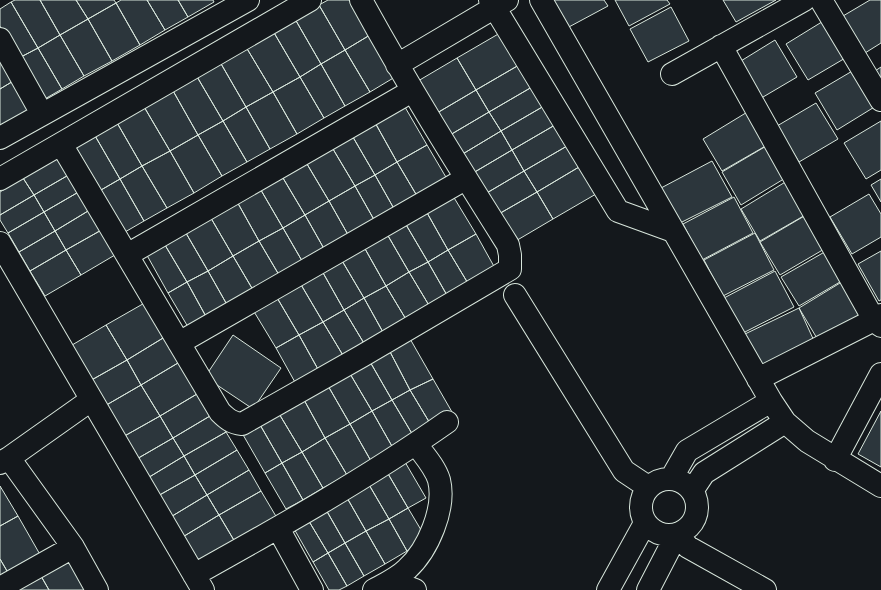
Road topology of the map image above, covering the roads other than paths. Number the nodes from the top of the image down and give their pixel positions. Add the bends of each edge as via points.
1 (248, 0) edge
2 (310, 0) edge
3 (361, 0) edge
4 (541, 0) edge
5 (804, 0) edge
6 (821, 0) edge
7 (498, 3) edge
8 (0, 39) edge
9 (721, 46) junction
10 (396, 65) junction
11 (672, 74) dead end
12 (412, 91) junction
13 (881, 100) edge
14 (42, 114) junction
15 (0, 138) edge
16 (61, 144) junction
17 (0, 179) edge
18 (465, 179) junction
19 (673, 230) junction
20 (0, 243) edge
21 (127, 255) junction
22 (515, 295) dead end
23 (879, 320) edge
24 (179, 343) junction
25 (881, 374) edge
26 (758, 379) junction
27 (91, 400) junction
28 (771, 402) junction
29 (447, 422) dead end
30 (785, 422) junction
31 (416, 444) junction
32 (835, 460) junction
33 (4, 461) edge
34 (671, 479) junction
35 (881, 486) edge
36 (648, 487) junction
37 (692, 491) junction
38 (645, 523) junction
39 (278, 528) junction
40 (677, 534) junction
41 (73, 547) junction
42 (198, 582) edge
43 (382, 585) edge
44 (0, 588) edge
45 (97, 590) edge
46 (312, 590) edge
47 (415, 590) edge
48 (608, 590) edge
49 (648, 590) edge
50 (765, 590) edge

1 - 14 street
2 - 16 street
3 - 10 street
4 - 19 street
5 - 9 street
6 - 13 street
7 - 10 street
7 - 19 street via 618,211
8 - 14 street
9 - 11 street
9 - 23 street
10 - 12 street
12 - 18 street
12 - 21 street
14 - 15 street
16 - 17 street
16 - 21 street
18 - 24 street
18 - 24 street via 508,245 510,269 287,399 242,424 228,421
19 - 26 street
20 - 27 street
21 - 24 street
22 - 36 street via 624,471
23 - 26 street
25 - 32 street
26 - 28 street
27 - 33 street
27 - 42 street
28 - 30 street
28 - 34 street via 687,451
29 - 31 street
30 - 32 street
30 - 37 street via 704,473
31 - 39 street
31 - 43 street via 438,479 441,491 440,504 425,548 408,569
32 - 35 street
33 - 41 street
34 - 36 street via 658,480
34 - 37 street via 683,482
36 - 38 street via 641,498 640,511
37 - 40 street via 697,503 696,515 689,527
38 - 40 street via 653,531 665,535
38 - 48 street
39 - 42 street
39 - 46 street
40 - 49 street
40 - 50 street via 688,547
41 - 44 street
41 - 45 street
43 - 47 street

